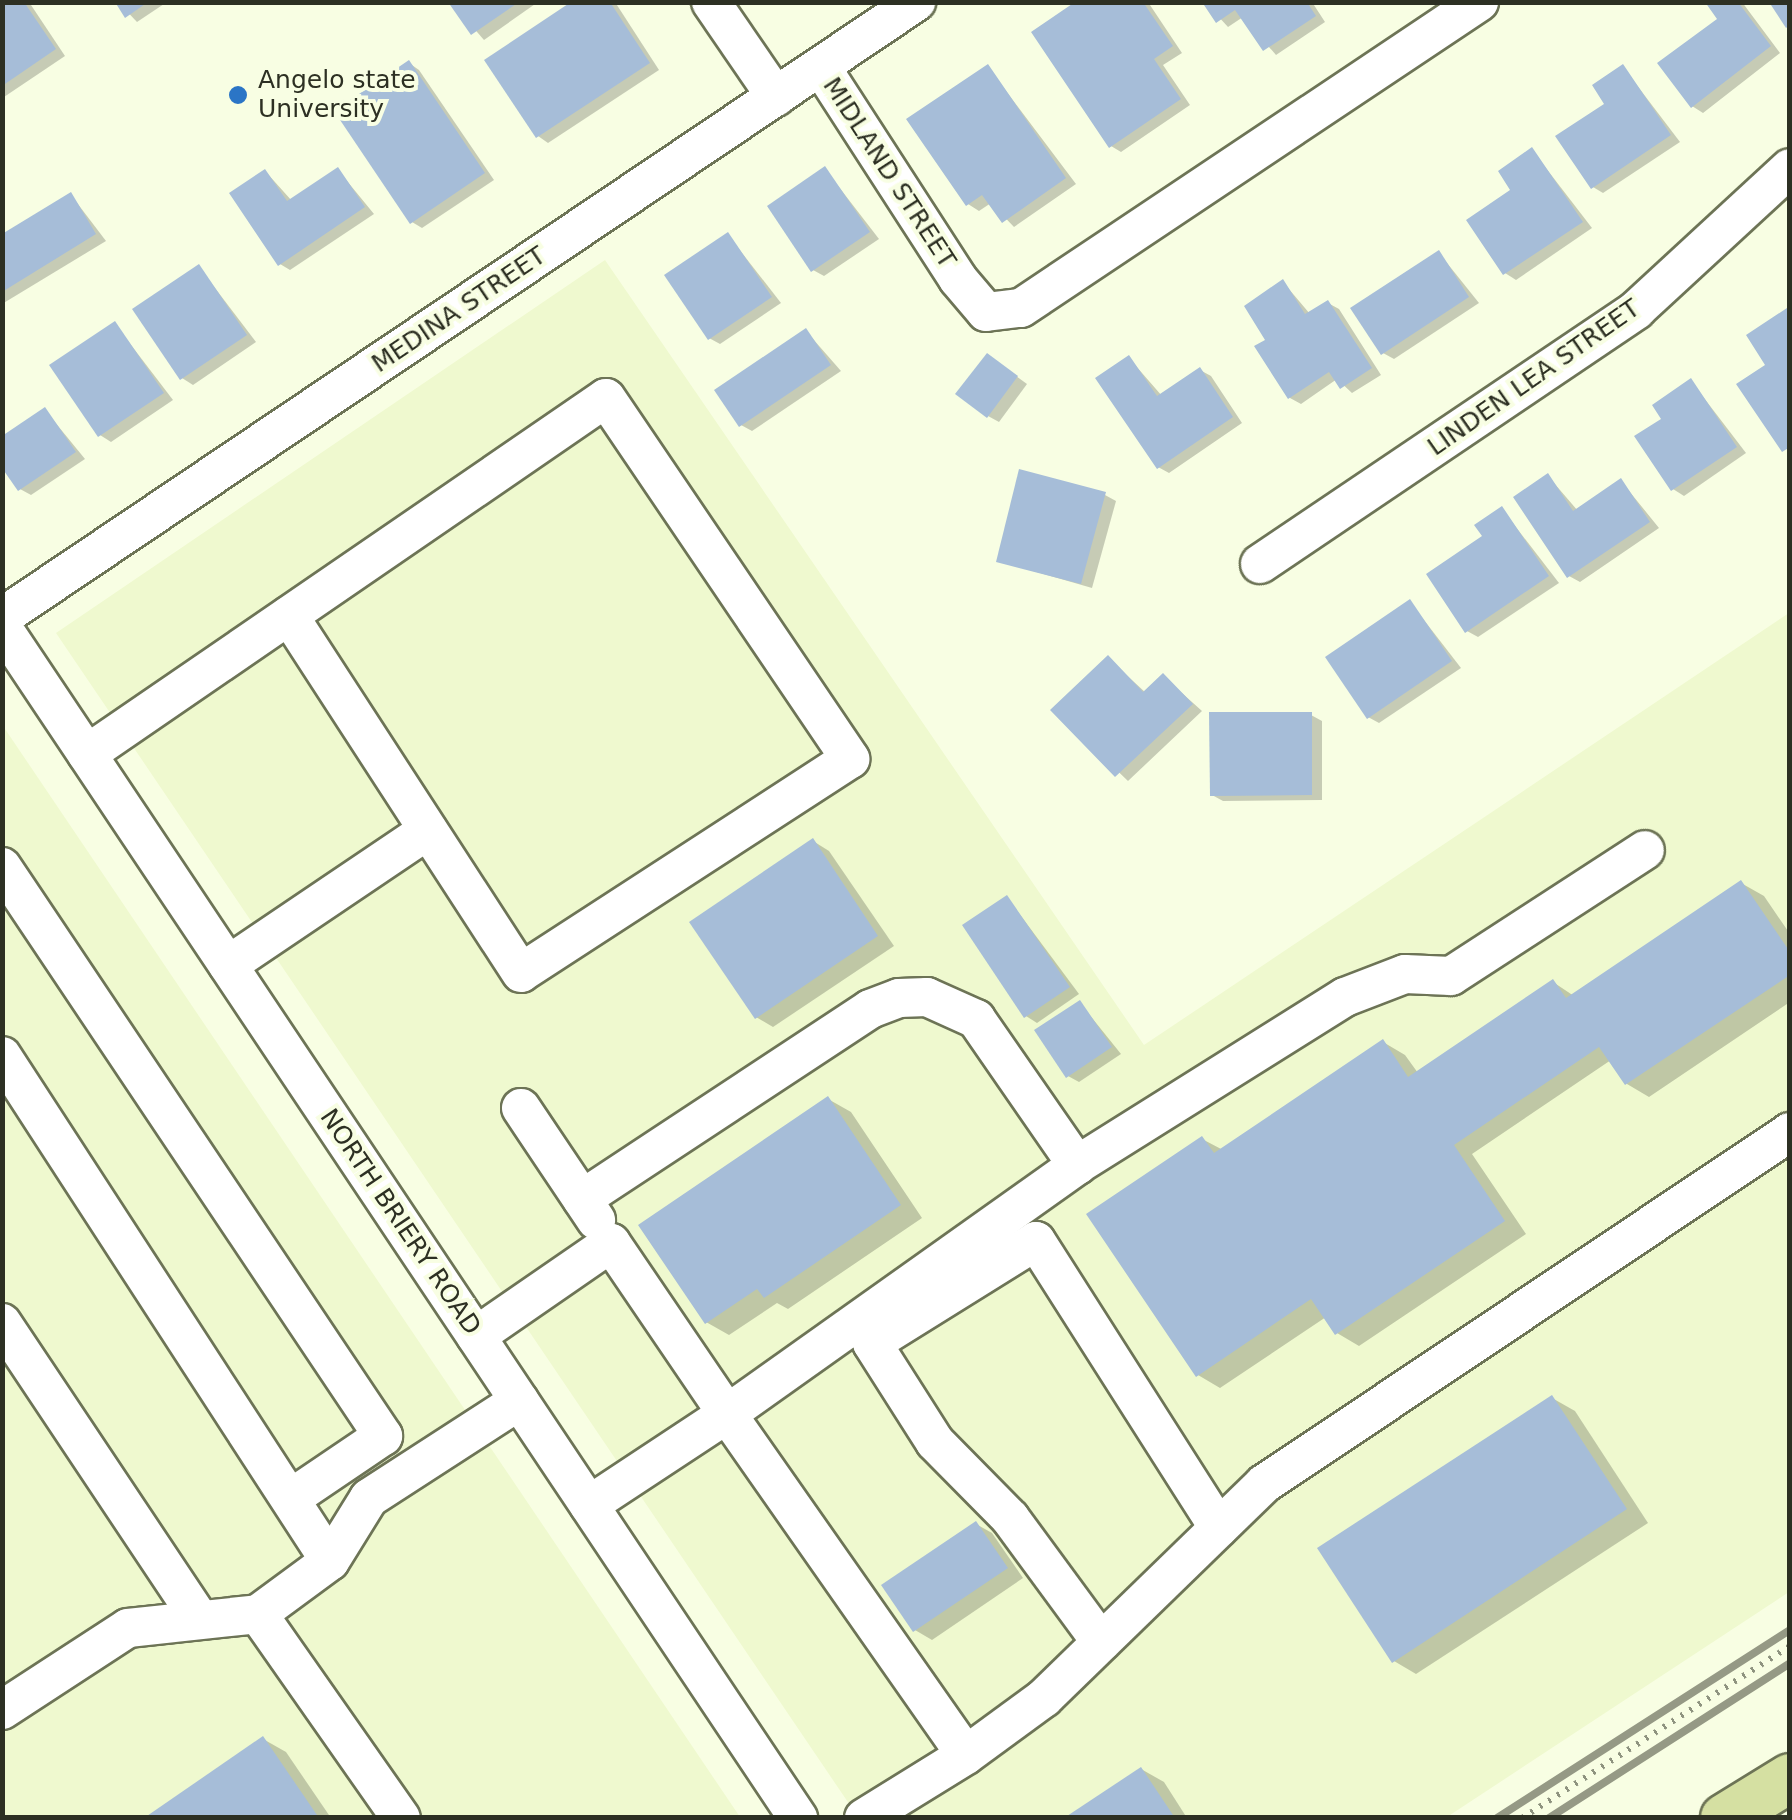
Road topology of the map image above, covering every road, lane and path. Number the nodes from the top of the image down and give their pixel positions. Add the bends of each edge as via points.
1 (711, 2) edge
2 (916, 2) edge
3 (1479, 2) edge
4 (821, 67) junction
5 (776, 97) junction
6 (1790, 168) edge
7 (1260, 564) dead end
8 (288, 616) junction
9 (2, 618) edge
10 (2, 626) edge
11 (87, 754) junction
12 (428, 830) junction
13 (1645, 850) dead end
14 (2, 867) edge
15 (228, 965) junction
16 (2, 1056) edge
17 (522, 1108) dead end
18 (1790, 1132) edge
19 (1077, 1165) junction
20 (582, 1199) junction
21 (1018, 1206) junction
22 (1036, 1242) junction
23 (612, 1244) junction
24 (2, 1322) edge
25 (476, 1336) junction
26 (519, 1400) junction
27 (727, 1414) junction
28 (290, 1499) junction
29 (589, 1505) junction
30 (1219, 1528) junction
31 (330, 1561) junction
32 (258, 1614) junction
33 (199, 1618) junction
34 (1102, 1642) junction
35 (1790, 1646) edge
36 (2, 1710) edge
37 (966, 1755) junction
38 (1790, 1778) edge
39 (401, 1818) edge
40 (798, 1818) edge
41 (864, 1818) edge
42 (1522, 1818) edge
43 (1725, 1818) edge

1 - 5 street
2 - 4 street, MEDINA STREET
3 - 4 street, MIDLAND STREET via 1021,308 986,312
4 - 5 street, MEDINA STREET
5 - 9 street, MEDINA STREET
6 - 7 street, LINDEN LEA STREET via 1636,310
8 - 11 street
8 - 12 street
8 - 12 street via 606,398 850,759 521,973
10 - 11 street, NORTH BRIERY ROAD
11 - 15 street, NORTH BRIERY ROAD
12 - 15 street
13 - 19 street via 1451,976 1404,974 1345,996
14 - 28 street via 383,1436
15 - 25 street, NORTH BRIERY ROAD
16 - 28 street
17 - 20 street
18 - 30 street via 1264,1484
19 - 20 street via 976,1019 927,997 899,998 870,1010
19 - 21 street
20 - 23 street
21 - 22 street
21 - 27 street
22 - 30 street
22 - 34 street via 872,1343 935,1442 1010,1518
23 - 25 street
23 - 27 street
24 - 33 street
25 - 26 street, NORTH BRIERY ROAD
26 - 29 street, NORTH BRIERY ROAD
26 - 31 street via 369,1498
27 - 29 street
27 - 37 street
28 - 31 street
29 - 40 street, NORTH BRIERY ROAD
30 - 34 street
31 - 32 street
32 - 33 street
32 - 39 street
33 - 36 street via 128,1628
34 - 37 street via 1044,1698
35 - 42 path
37 - 41 street
38 - 43 main road

